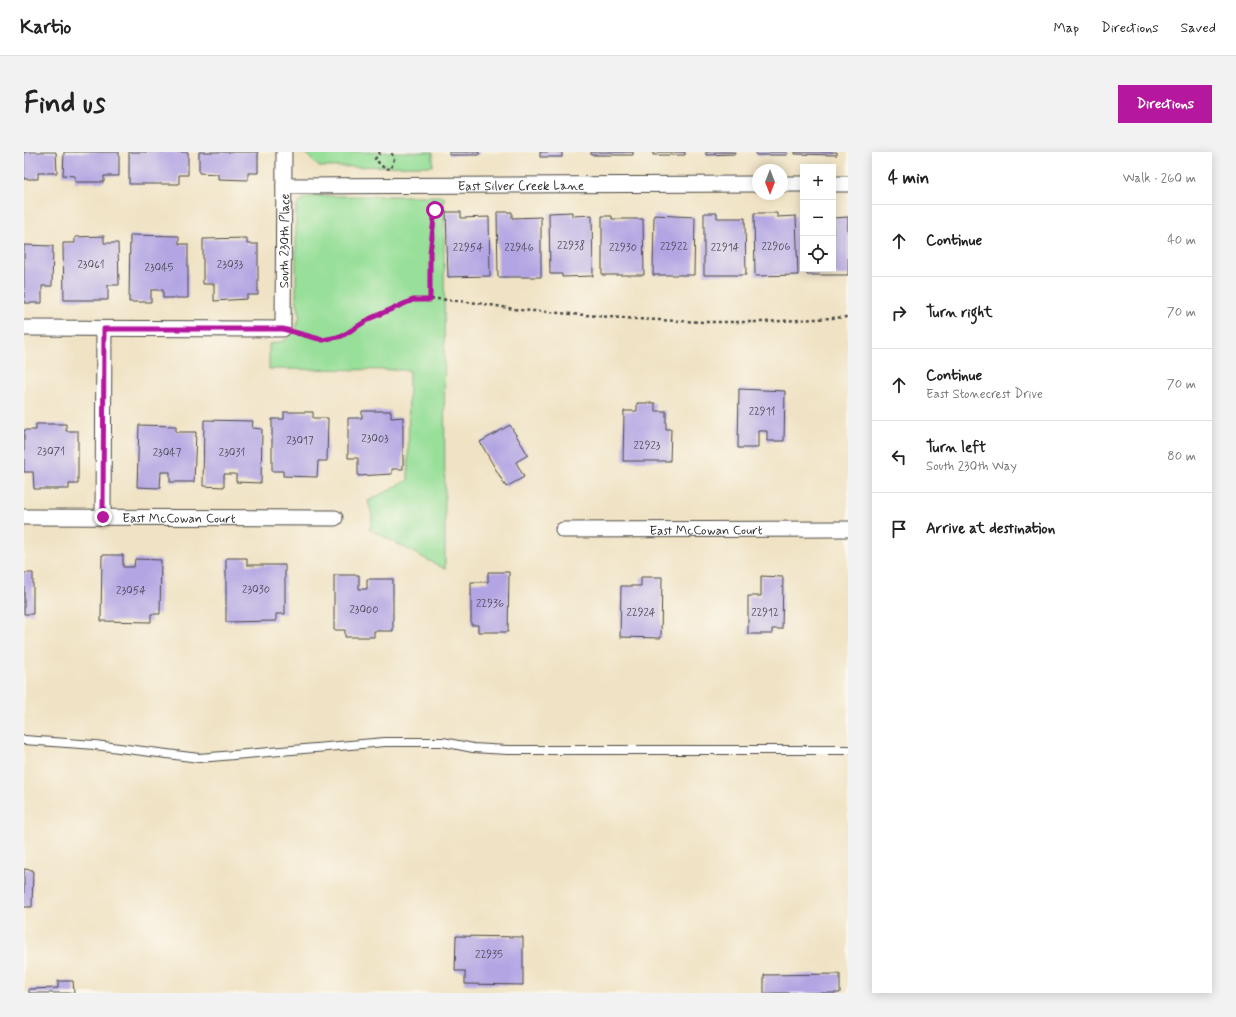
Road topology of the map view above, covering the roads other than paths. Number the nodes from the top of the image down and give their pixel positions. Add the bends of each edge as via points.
1 (284, 152) edge
2 (752, 184) edge
3 (788, 184) edge
4 (800, 184) edge
5 (836, 184) edge
6 (848, 184) edge
7 (284, 186) junction
8 (24, 328) edge
9 (104, 329) junction
10 (24, 517) edge
11 (103, 517) junction
12 (335, 518) dead end
13 (848, 529) edge
14 (563, 530) dead end
15 (24, 740) edge
16 (848, 750) edge

1 - 7 street, South 230th Place
2 - 7 street, East Silver Creek Lane
3 - 4 street
5 - 6 street
7 - 9 street, South 230th Place via 283,329
8 - 9 street
9 - 11 street
10 - 11 street, East McCowan Court
11 - 12 street, East McCowan Court
13 - 14 street, East McCowan Court
15 - 16 lane via 95,745 199,758 393,742 443,742 473,748 507,750

